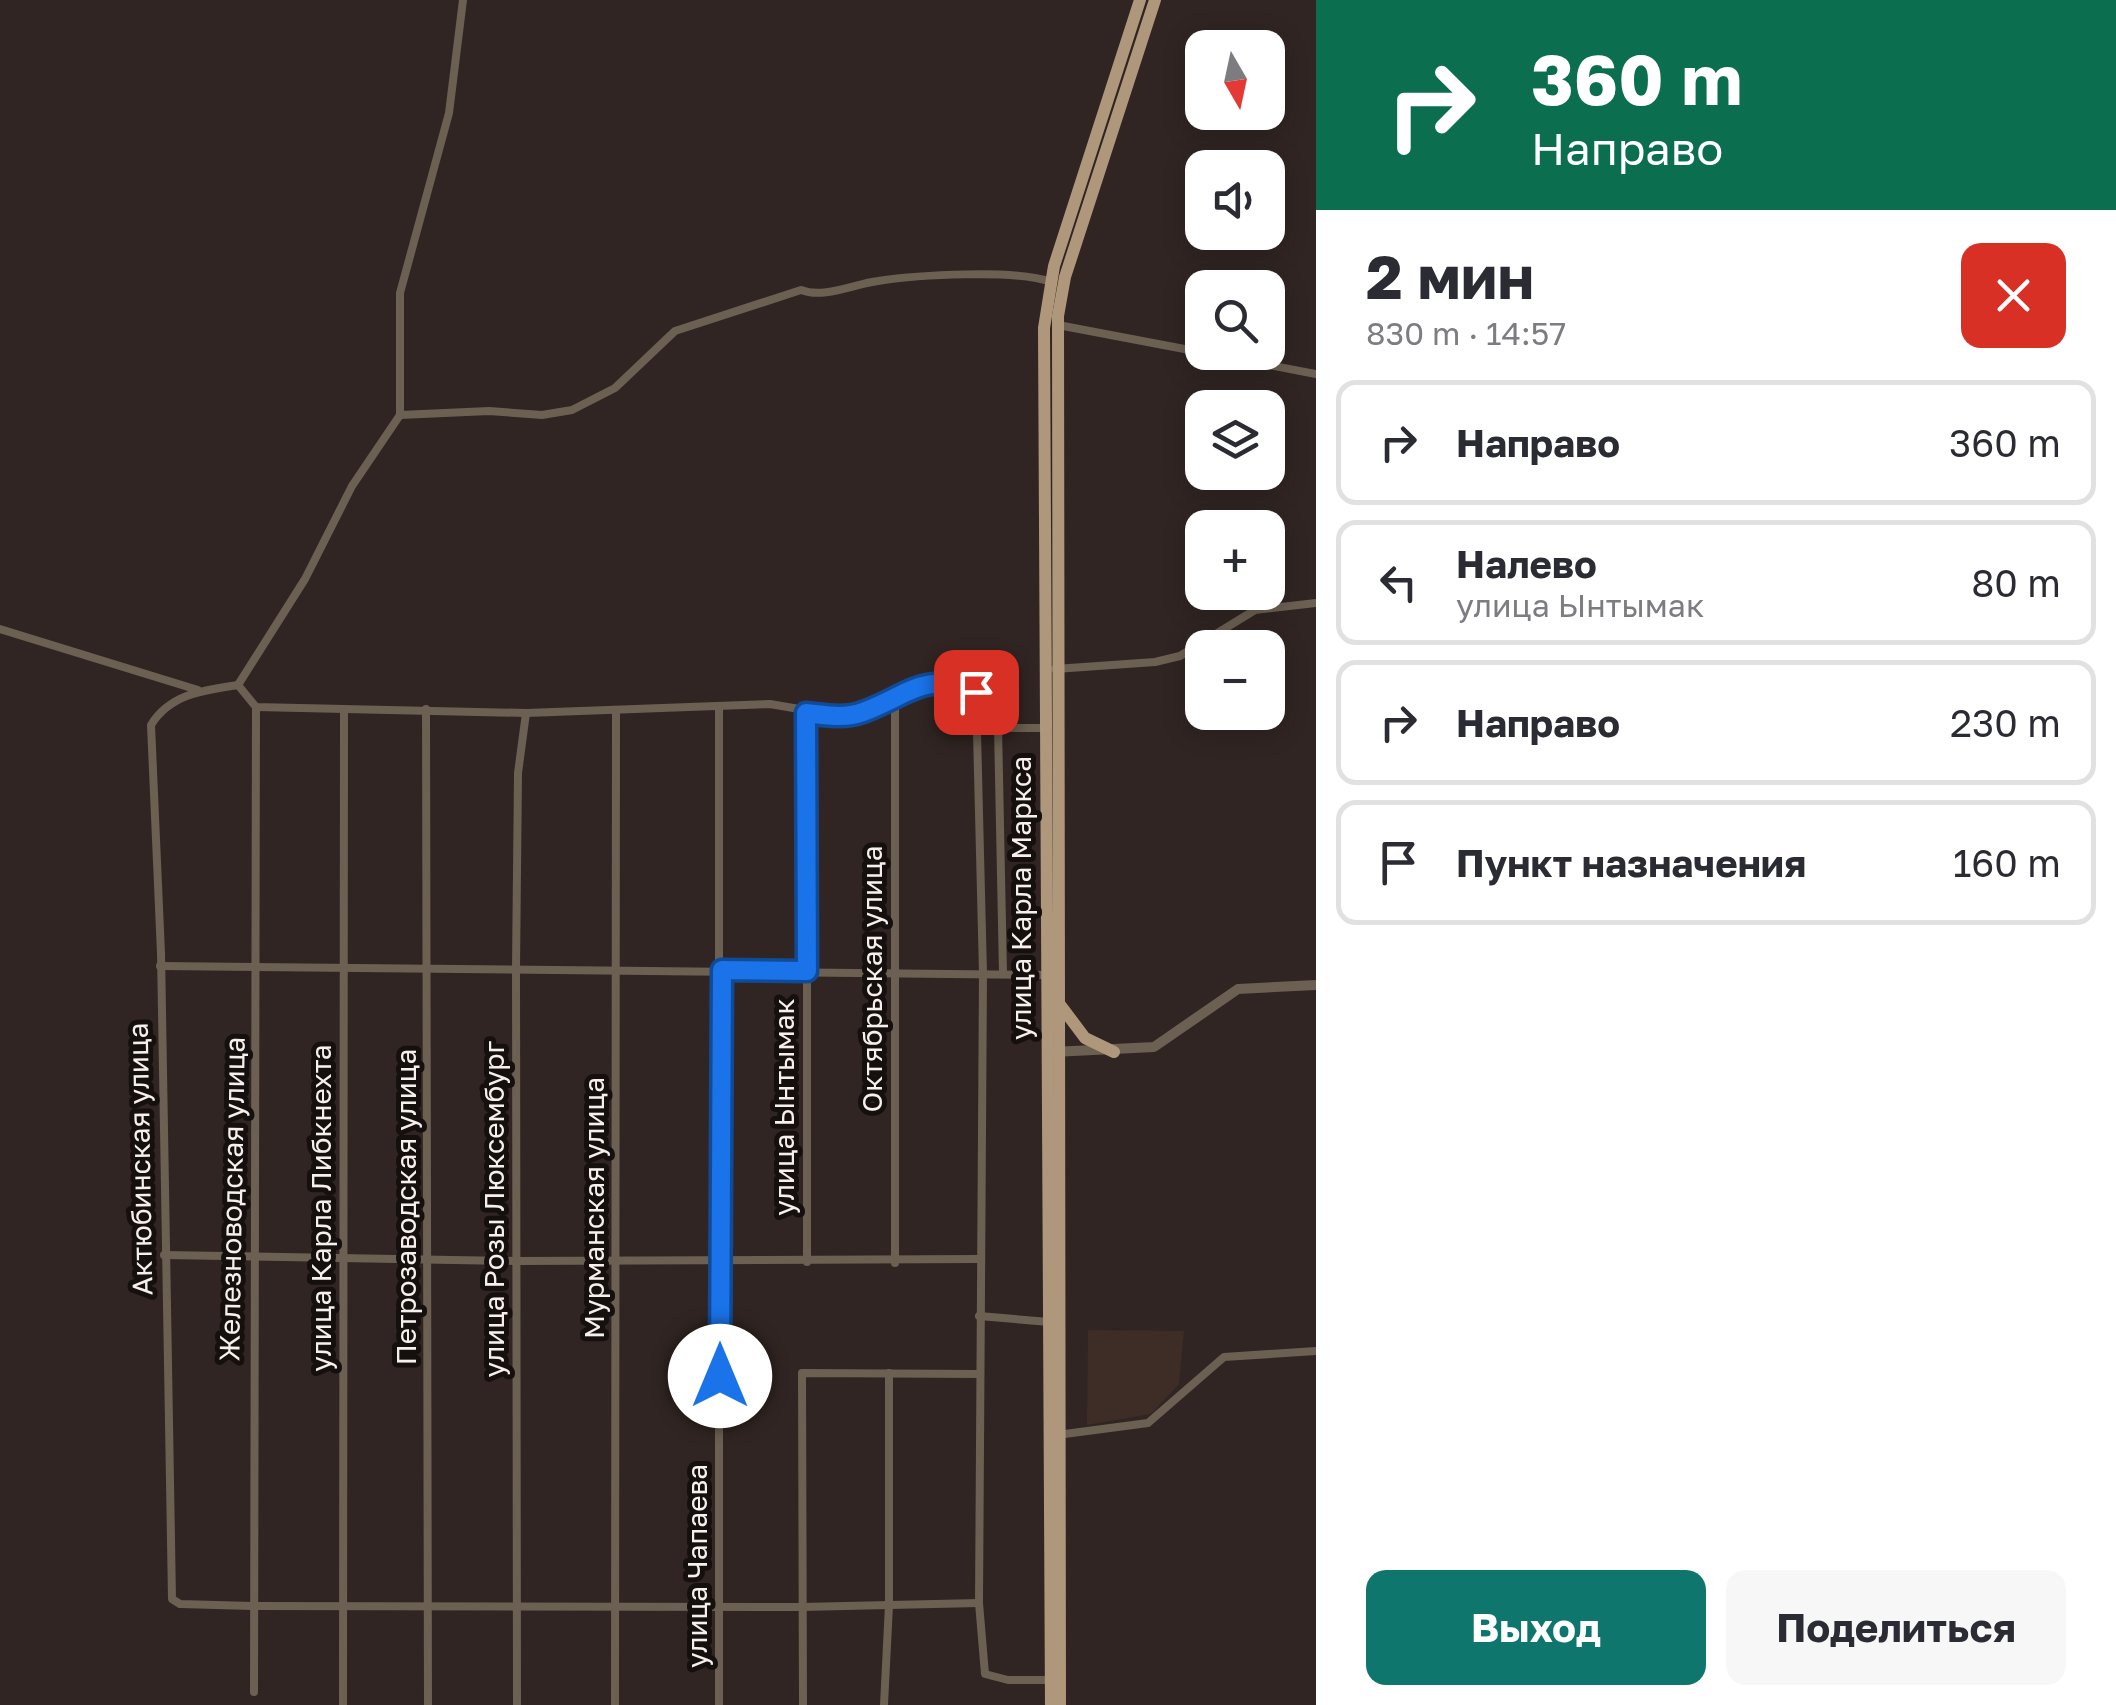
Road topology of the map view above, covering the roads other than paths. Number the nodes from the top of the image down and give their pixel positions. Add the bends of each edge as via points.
1 (463, 0) edge
2 (1140, 0) edge
3 (1155, 0) edge
4 (1134, 44) junction
5 (1057, 282) junction
6 (1058, 325) junction
7 (1316, 374) edge
8 (400, 415) junction
9 (1316, 604) edge
10 (0, 629) edge
11 (1051, 669) junction
12 (238, 685) junction
13 (198, 690) junction
14 (894, 696) junction
15 (256, 707) junction
16 (719, 708) junction
17 (426, 710) junction
18 (344, 712) junction
19 (616, 712) junction
20 (526, 713) junction
21 (806, 713) junction
22 (998, 727) junction
23 (1045, 728) junction
24 (257, 964) junction
25 (160, 966) junction
26 (343, 966) junction
27 (429, 966) junction
28 (516, 967) junction
29 (617, 968) junction
30 (722, 970) junction
31 (807, 971) junction
32 (894, 972) junction
33 (982, 973) junction
34 (1003, 973) junction
35 (1047, 975) junction
36 (1316, 985) edge
37 (1060, 1004) junction
38 (1054, 1052) junction
39 (1114, 1052) junction
40 (164, 1255) junction
41 (254, 1256) junction
42 (344, 1257) junction
43 (429, 1258) junction
44 (979, 1259) junction
45 (616, 1260) junction
46 (516, 1261) junction
47 (720, 1261) junction
48 (807, 1262) junction
49 (895, 1262) junction
50 (979, 1316) junction
51 (1049, 1322) junction
52 (1316, 1351) edge
53 (890, 1373) junction
54 (980, 1374) junction
55 (1056, 1435) junction
56 (979, 1602) junction
57 (518, 1604) junction
58 (428, 1605) junction
59 (615, 1605) junction
60 (889, 1605) junction
61 (252, 1606) junction
62 (344, 1606) junction
63 (720, 1606) junction
64 (801, 1607) junction
65 (1055, 1680) junction
66 (254, 1692) dead end
67 (342, 1705) edge
68 (428, 1705) edge
69 (517, 1705) edge
70 (615, 1705) edge
71 (719, 1705) edge
72 (803, 1705) edge
73 (884, 1705) edge
74 (1051, 1705) edge
75 (1060, 1705) edge

1 - 8 street via 450,113 400,293
2 - 4 main road
3 - 4 main road
4 - 5 main road, улица Карла Маркса
5 - 6 main road, улица Карла Маркса
5 - 8 street via 1018,275 801,290 676,331 615,388 572,410
5 - 11 main road, улица Карла Маркса via 1044,328
6 - 7 street
6 - 11 main road, улица Карла Маркса
8 - 12 street
9 - 11 street via 1255,610 1168,659
10 - 13 street
11 - 23 main road, улица Карла Маркса
11 - 37 main road, улица Карла Маркса
12 - 13 street
12 - 15 street
13 - 25 street, Актюбинская улица via 162,708 151,725
14 - 21 street via 861,713
14 - 22 street via 948,681 976,692
14 - 32 street, Октябрьская улица
15 - 18 street
15 - 24 street, Железноводская улица
16 - 19 street
16 - 21 street via 770,704
16 - 30 street, улица Чапаева
17 - 18 street
17 - 20 street
17 - 27 street, Петрозаводская улица
18 - 26 street, улица Карла Либкнехта
19 - 20 street
19 - 29 street, Мурманская улица
20 - 28 street, улица Розы Люксембург via 518,774
21 - 31 street, улица Ынтымак
22 - 23 street
22 - 33 street via 976,733
22 - 34 street
23 - 35 main road, улица Карла Маркса
24 - 25 street
24 - 26 street
24 - 41 street, Железноводская улица
25 - 40 street, Актюбинская улица
26 - 27 street
26 - 42 street, улица Карла Либкнехта
27 - 28 street
27 - 43 street, Петрозаводская улица
28 - 29 street
28 - 46 street, улица Розы Люксембург
29 - 30 street
29 - 45 street, Мурманская улица
30 - 31 street
30 - 47 street, улица Чапаева
31 - 32 street
31 - 48 street, улица Ынтымак
32 - 33 street
32 - 49 street, Октябрьская улица
33 - 34 street
33 - 44 street
34 - 35 street
35 - 38 main road, улица Карла Маркса
36 - 39 street via 1238,989 1154,1048
37 - 38 main road, улица Карла Маркса
37 - 39 main road via 1084,1038
38 - 39 street
38 - 51 main road, улица Карла Маркса
38 - 55 main road, улица Карла Маркса
40 - 41 street
40 - 61 street, Актюбинская улица via 172,1599
41 - 42 street
41 - 61 street, Железноводская улица
42 - 43 street
42 - 62 street, улица Карла Либкнехта
43 - 46 street
43 - 58 street, Петрозаводская улица
44 - 49 street
44 - 50 street
45 - 46 street
45 - 47 street
45 - 59 street, Мурманская улица
46 - 57 street, улица Розы Люксембург
47 - 48 street
47 - 63 street, улица Чапаева
48 - 49 street
50 - 51 street
50 - 54 street
51 - 55 main road, улица Карла Маркса
52 - 55 street via 1224,1357 1148,1423
53 - 54 street
53 - 60 street
53 - 64 street via 802,1373
54 - 56 street
55 - 65 main road, улица Карла Маркса
56 - 60 street
56 - 65 street via 985,1674
57 - 58 street
57 - 59 street
57 - 69 street, улица Розы Люксембург
58 - 62 street
58 - 68 street, Петрозаводская улица
59 - 63 street
59 - 70 street, Мурманская улица
60 - 64 street
60 - 73 street
61 - 62 street
61 - 66 street, Железноводская улица
62 - 67 street, улица Карла Либкнехта
63 - 64 street
63 - 71 street, улица Чапаева
64 - 72 street
65 - 74 main road, улица Карла Маркса
65 - 75 main road, улица Карла Маркса

